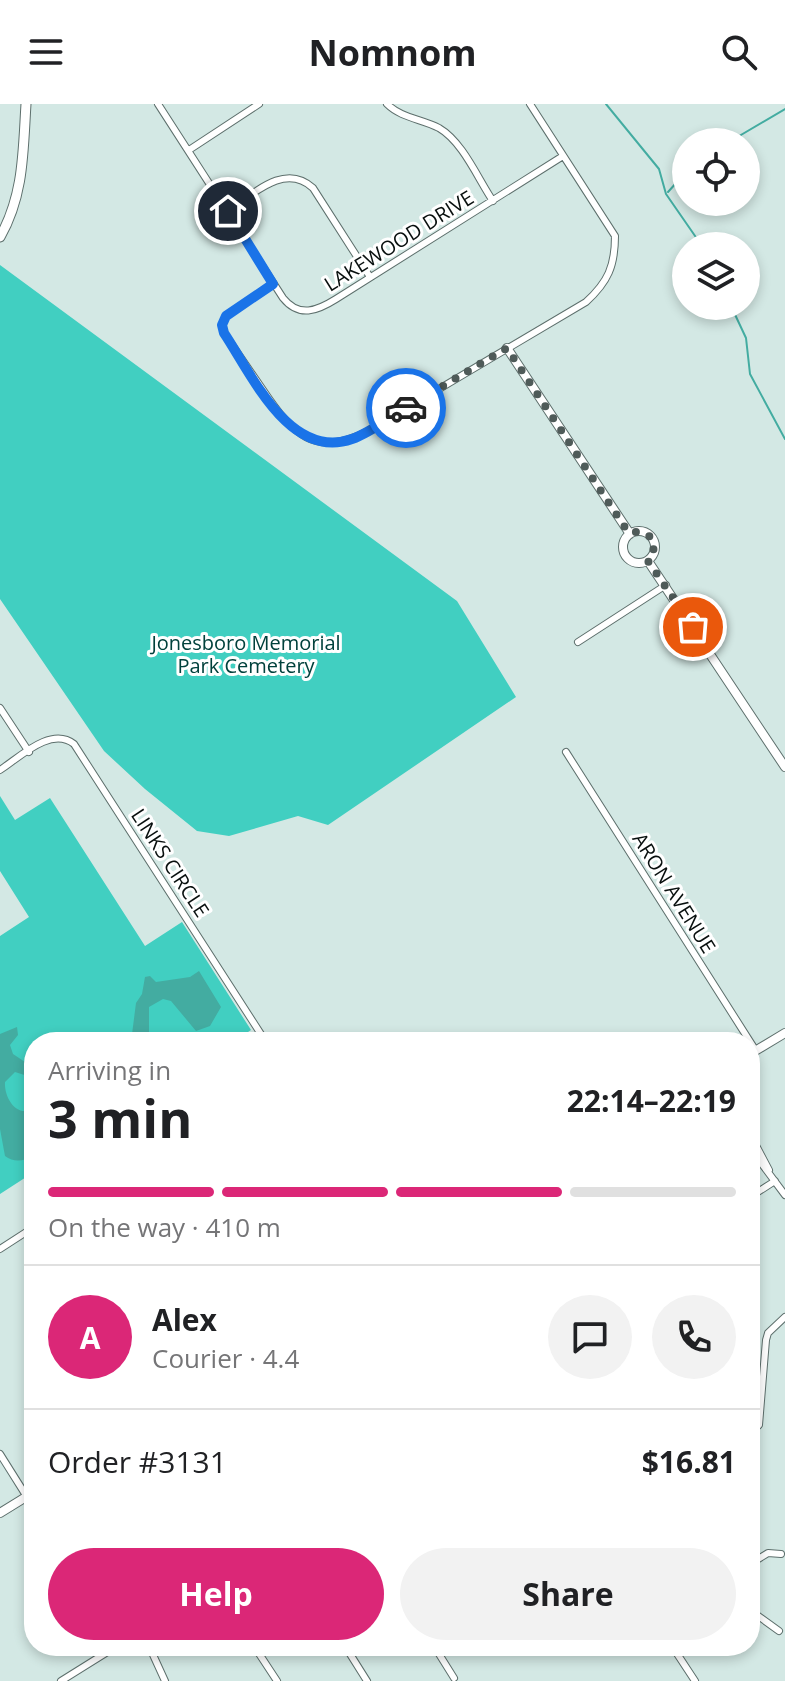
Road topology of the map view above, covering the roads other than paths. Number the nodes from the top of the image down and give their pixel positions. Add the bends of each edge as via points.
1 (26, 104) edge
2 (158, 104) edge
3 (259, 104) edge
4 (387, 104) edge
5 (530, 104) edge
6 (189, 150) junction
7 (563, 156) junction
8 (493, 201) junction
9 (228, 211) junction
10 (0, 237) edge
11 (370, 277) junction
12 (273, 284) junction
13 (507, 348) junction
14 (630, 534) junction
15 (648, 561) junction
16 (666, 585) junction
17 (578, 642) dead end
18 (0, 708) edge
19 (29, 752) junction
20 (566, 752) dead end
21 (785, 767) edge
22 (0, 770) edge
23 (260, 1032) edge
24 (740, 1032) edge
25 (785, 1033) edge
26 (760, 1049) edge
27 (760, 1154) edge
28 (760, 1161) edge
29 (770, 1174) junction
30 (775, 1181) junction
31 (760, 1191) edge
32 (785, 1195) edge
33 (24, 1233) edge
34 (0, 1249) edge
35 (785, 1317) edge
36 (760, 1413) edge
37 (0, 1454) edge
38 (24, 1486) edge
39 (24, 1498) edge
40 (0, 1513) edge
41 (781, 1554) dead end
42 (760, 1558) edge
43 (760, 1617) edge
44 (779, 1631) dead end
45 (101, 1656) edge
46 (154, 1656) edge
47 (261, 1656) edge
48 (351, 1656) edge
49 (440, 1656) edge
50 (679, 1656) edge
51 (454, 1678) dead end
52 (61, 1681) edge
53 (165, 1681) edge
54 (277, 1681) edge
55 (367, 1681) edge
56 (695, 1681) edge

1 - 10 main road via 20,186
2 - 6 street, LAKEWOOD DRIVE
3 - 6 street
4 - 8 street via 449,135
5 - 7 street
6 - 9 street, LAKEWOOD DRIVE
7 - 8 street, LAKEWOOD DRIVE
7 - 13 street via 615,236 615,258 605,285 586,302
8 - 11 street, LAKEWOOD DRIVE
9 - 11 street via 279,178 299,178 313,188
9 - 12 street, LAKEWOOD DRIVE
11 - 12 street, LAKEWOOD DRIVE via 309,312 287,303
12 - 13 street via 226,316 224,333 286,424 317,443 351,440
13 - 14 street
14 - 15 street via 651,537 654,552
14 - 15 street via 623,543 624,554 637,563
15 - 16 street
16 - 17 street
16 - 21 street
18 - 19 street
19 - 22 street, LINKS CIRCLE
19 - 23 street, LINKS CIRCLE via 55,737 74,744
20 - 24 street, ARON AVENUE
25 - 26 street
27 - 29 street
28 - 29 street
29 - 30 street
30 - 31 street
30 - 32 street
33 - 34 street
35 - 36 street via 766,1340
37 - 38 street
39 - 40 street
41 - 42 street
43 - 44 street
45 - 52 street
46 - 53 street
47 - 54 street
48 - 55 street
49 - 51 street
50 - 56 street

